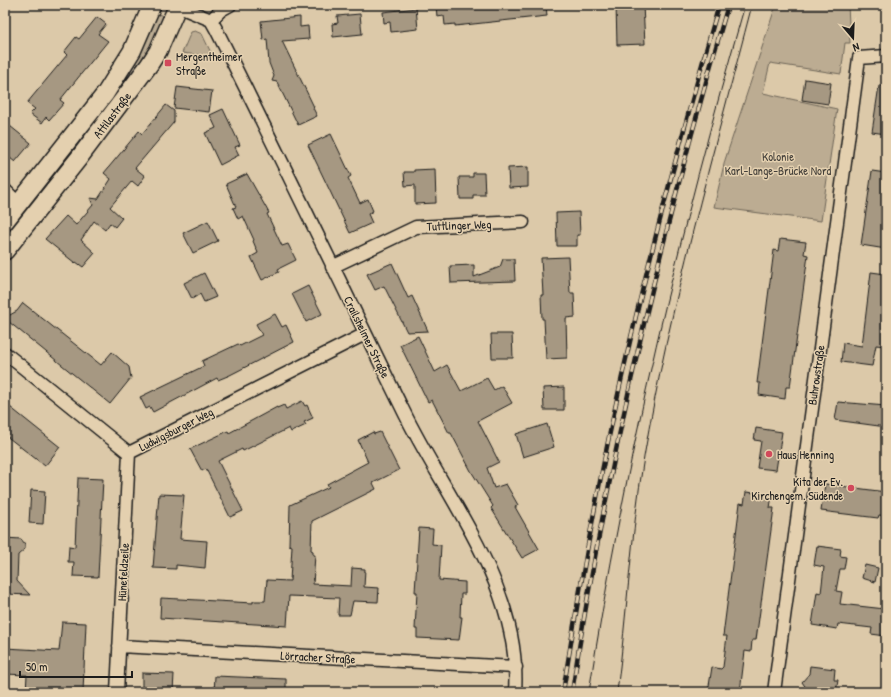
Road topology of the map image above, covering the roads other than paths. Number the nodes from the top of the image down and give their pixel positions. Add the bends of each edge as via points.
1 (152, 5) edge
2 (177, 5) edge
3 (230, 5) edge
4 (210, 20) junction
5 (886, 56) edge
6 (5, 190) edge
7 (19, 204) junction
8 (33, 216) junction
9 (5, 221) edge
10 (523, 222) dead end
11 (5, 251) edge
12 (332, 267) junction
13 (365, 334) junction
14 (5, 353) edge
15 (129, 453) junction
16 (119, 646) junction
17 (516, 667) junction
18 (117, 692) edge
19 (516, 692) edge
20 (774, 692) edge

1 - 7 main road, Attilastraße via 132,51 117,77
2 - 4 street
2 - 8 main road, Attilastraße via 158,51 149,65
3 - 4 street
4 - 12 street, Crailsheimer Straße
5 - 20 street, Buhrowstraße via 860,58
6 - 7 street
7 - 8 main road
7 - 9 main road, Attilastraße
8 - 11 main road, Attilastraße
10 - 12 street, Tuttlinger Weg via 416,227
12 - 13 street, Crailsheimer Straße
13 - 15 street, Ludwigsburger Weg
13 - 17 street, Crailsheimer Straße via 410,424 497,584 512,633
14 - 15 street, Ludwigsburger Weg
15 - 16 street, Hünefeldzeile
16 - 17 street, Lörracher Straße
16 - 18 street, Hünefeldzeile
17 - 19 street, Crailsheimer Straße

